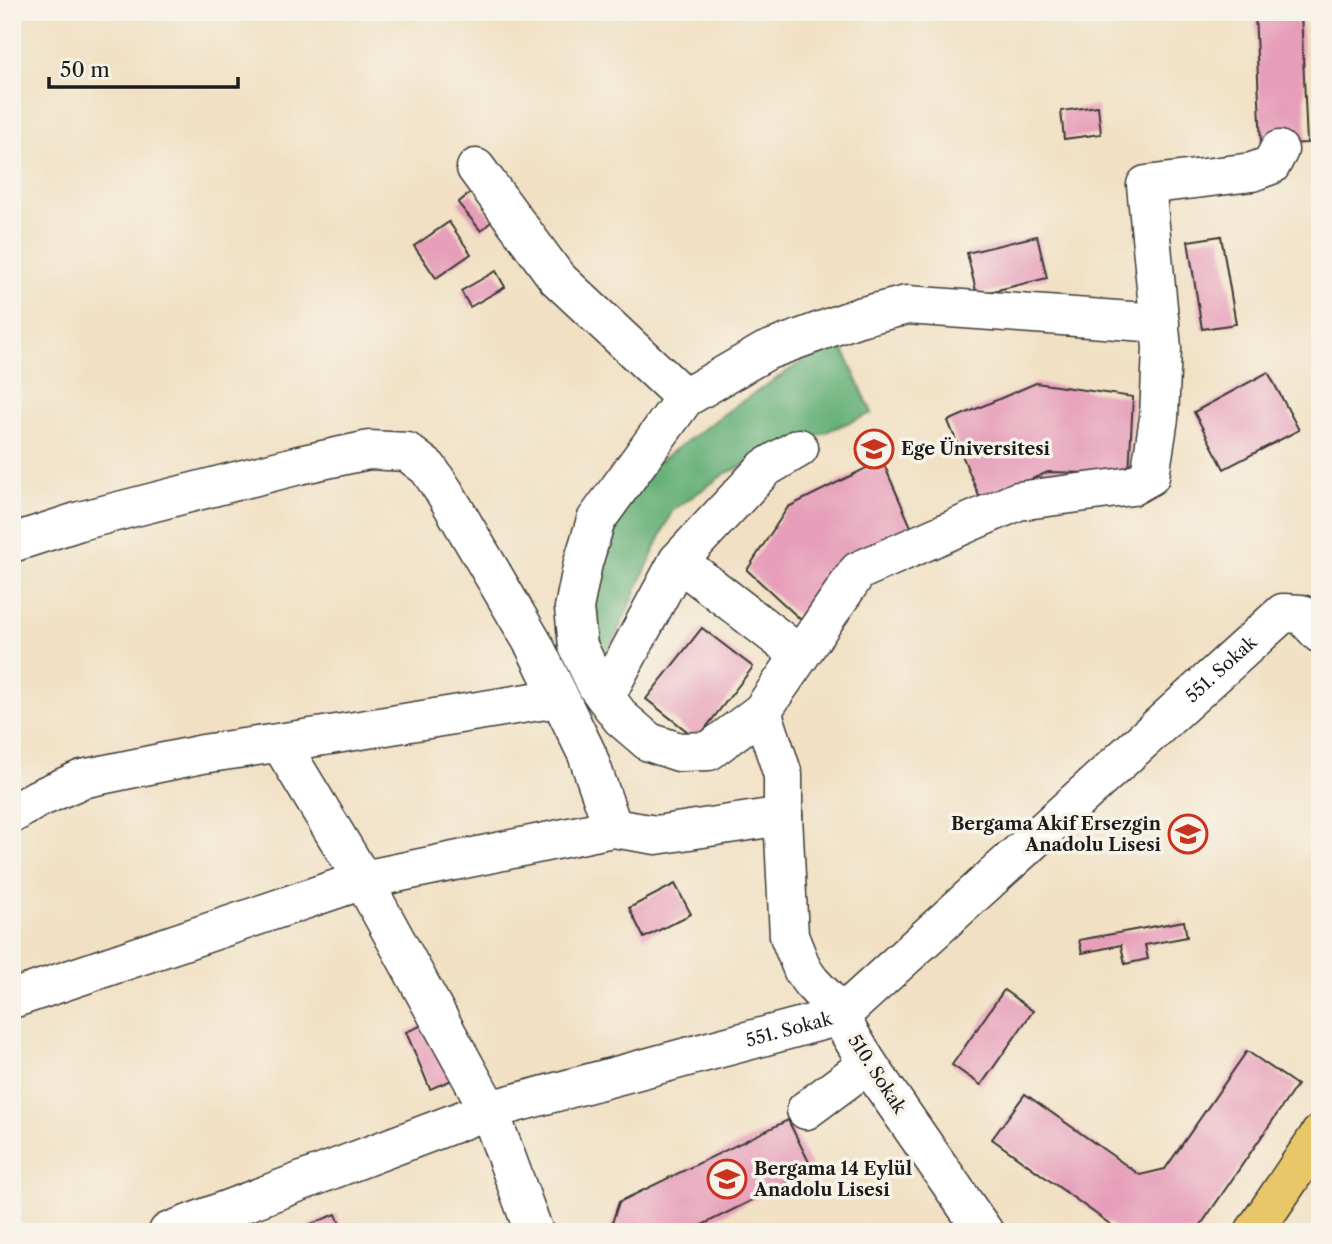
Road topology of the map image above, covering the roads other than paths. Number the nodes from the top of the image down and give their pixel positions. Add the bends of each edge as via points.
1 (1279, 150) dead end
2 (476, 168) dead end
3 (1160, 323) junction
4 (685, 398) junction
5 (799, 448) dead end
6 (12, 543) edge
7 (678, 561) junction
8 (1320, 634) edge
9 (800, 655) junction
10 (606, 696) junction
11 (558, 698) junction
12 (767, 727) junction
13 (280, 743) junction
14 (12, 814) edge
15 (783, 816) junction
16 (613, 828) junction
17 (363, 880) junction
18 (12, 999) edge
19 (840, 1016) junction
20 (868, 1064) junction
21 (489, 1110) junction
22 (806, 1110) dead end
23 (1320, 1134) edge
24 (168, 1232) edge
25 (534, 1232) edge
26 (984, 1232) edge
27 (1254, 1232) edge

1 - 3 street via 1271,165 1252,172 1146,185
2 - 4 street via 557,278
3 - 4 street via 907,305 766,351
3 - 9 street via 1159,418 1150,476 1132,486 1018,501 858,571
4 - 10 street via 596,520 583,563 574,608 578,646
5 - 7 street via 765,468
6 - 11 street via 299,465 369,450 407,452 428,468 445,493 534,645
7 - 9 street
7 - 10 street
8 - 19 street, 551. Sokak via 1301,614 1283,613
9 - 12 street
10 - 12 street via 621,718 649,742 679,752 709,751
11 - 13 street
11 - 16 street via 587,754
12 - 15 street, 510. Sokak via 783,775
13 - 14 street via 82,779
13 - 17 street
15 - 16 street via 656,835
15 - 19 street, 510. Sokak via 789,936 803,971
16 - 17 street
17 - 18 street
17 - 21 street
19 - 20 street, 510. Sokak
19 - 21 street, 551. Sokak
20 - 22 street
20 - 26 street, 510. Sokak
21 - 24 street, 551. Sokak
21 - 25 street
23 - 27 main road

